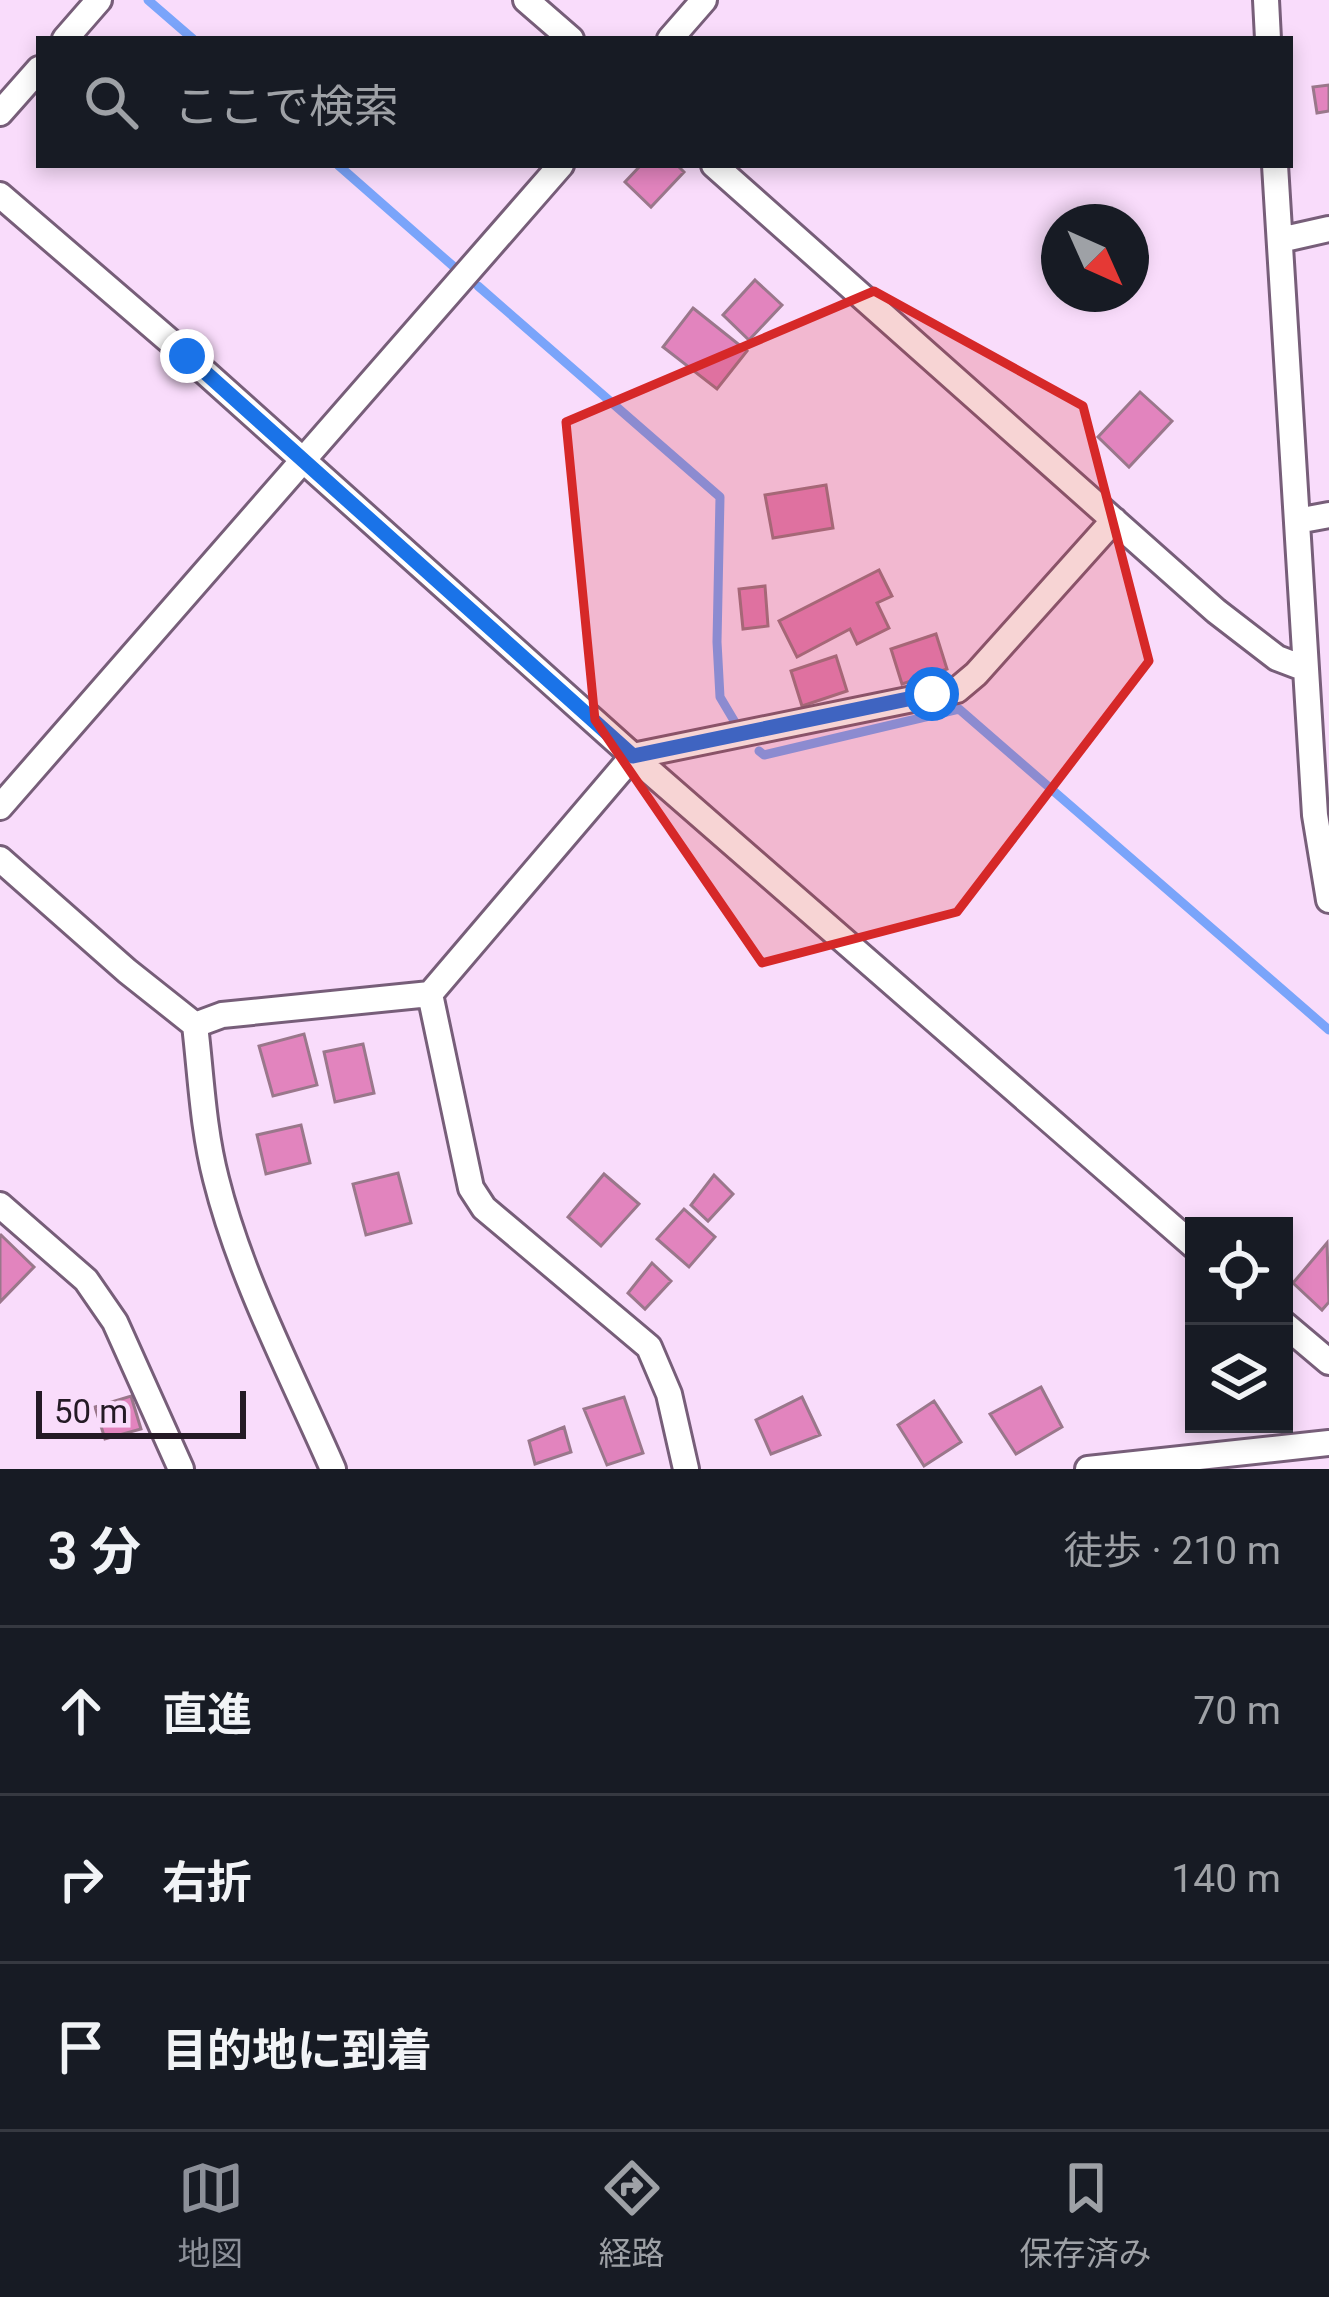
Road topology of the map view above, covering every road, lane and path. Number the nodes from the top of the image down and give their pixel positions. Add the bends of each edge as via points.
1 (99, 0) edge
2 (526, 0) edge
3 (704, 0) edge
4 (1266, 0) edge
5 (68, 36) edge
6 (568, 36) edge
7 (673, 36) edge
8 (1268, 36) edge
9 (36, 72) edge
10 (0, 113) edge
11 (558, 168) edge
12 (718, 168) edge
13 (1275, 168) edge
14 (0, 195) edge
15 (1329, 229) edge
16 (1280, 240) junction
17 (303, 460) junction
18 (1329, 515) edge
19 (1114, 520) junction
20 (1297, 521) junction
21 (1306, 669) junction
22 (633, 756) junction
23 (0, 807) edge
24 (0, 859) edge
25 (1329, 900) edge
26 (430, 994) junction
27 (196, 1025) junction
28 (0, 1205) edge
29 (1185, 1238) edge
30 (1285, 1325) edge
31 (1329, 1362) edge
32 (1329, 1443) edge
33 (181, 1469) edge
34 (333, 1469) edge
35 (686, 1469) edge
36 (1092, 1469) edge

1 - 5 street
2 - 6 street
3 - 7 street
4 - 8 street
9 - 10 street
11 - 17 street
12 - 19 street
13 - 16 street
14 - 17 street
15 - 16 street
16 - 20 street
17 - 22 street
17 - 23 street
18 - 20 street
19 - 21 street via 1277,658
19 - 22 street via 957,690
20 - 21 street
21 - 25 street
22 - 26 street
22 - 29 street
24 - 27 street
26 - 27 street via 222,1015
26 - 35 street via 471,1188 484,1208 649,1347
27 - 34 street via 217,1184
28 - 33 street via 86,1280 116,1322
30 - 31 street
32 - 36 street

